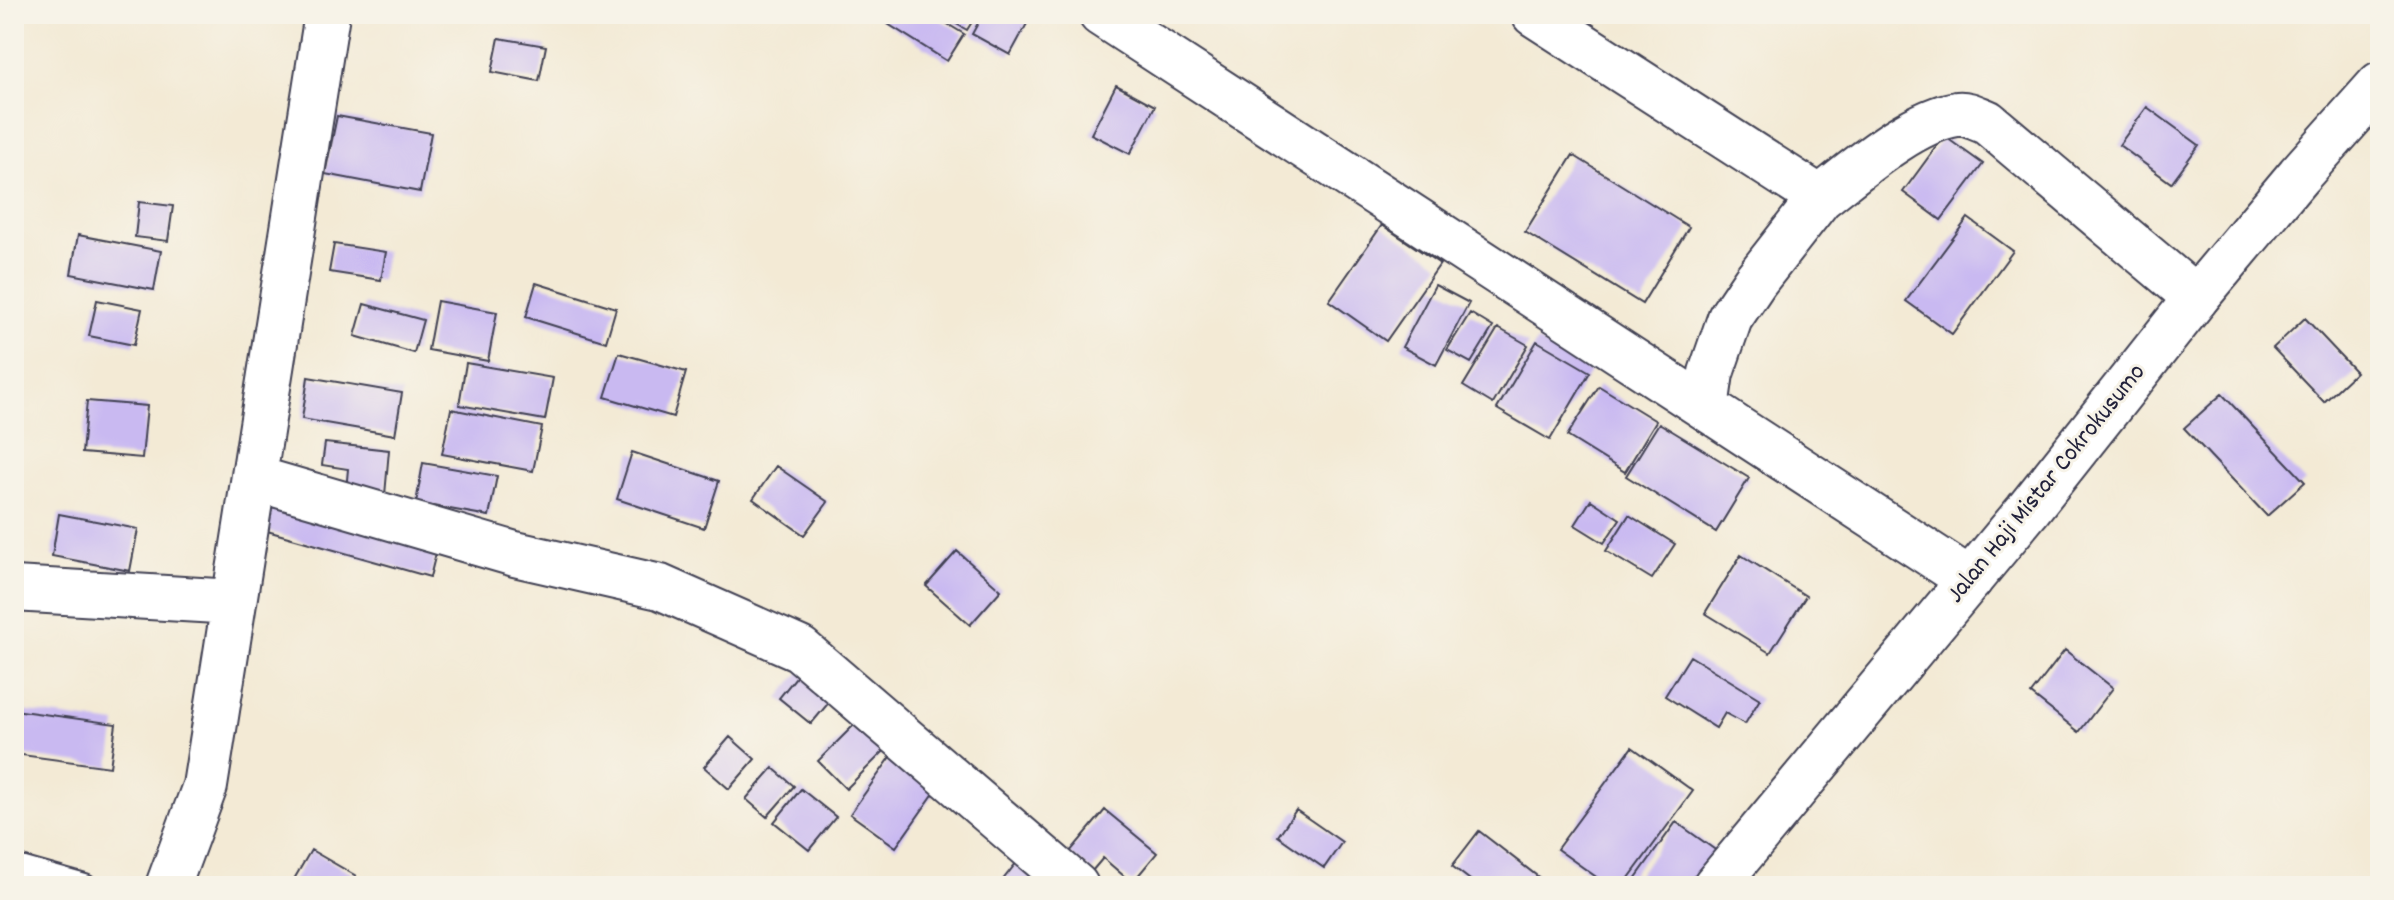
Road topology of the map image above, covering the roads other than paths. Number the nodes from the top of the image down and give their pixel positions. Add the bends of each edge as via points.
1 (327, 14) edge
2 (1101, 14) edge
3 (1534, 14) edge
4 (2380, 84) edge
5 (1820, 198) junction
6 (2196, 298) junction
7 (1706, 408) junction
8 (254, 478) junction
9 (1970, 580) junction
10 (14, 589) edge
11 (234, 602) junction
12 (14, 866) edge
13 (85, 886) edge
14 (168, 886) edge
15 (1076, 886) edge
16 (1715, 886) edge

1 - 8 street
2 - 7 street
3 - 5 street
4 - 6 street, Jalan Haji Mistar Cokrokusumo
5 - 6 street via 1880,150 1960,113 1987,122
5 - 7 street via 1730,318 1711,373
6 - 9 street, Jalan Haji Mistar Cokrokusumo
7 - 9 street
8 - 11 street
8 - 15 street via 515,554 660,587 800,649
9 - 16 street, Jalan Haji Mistar Cokrokusumo
10 - 11 street
11 - 14 street via 205,786
12 - 13 lane

